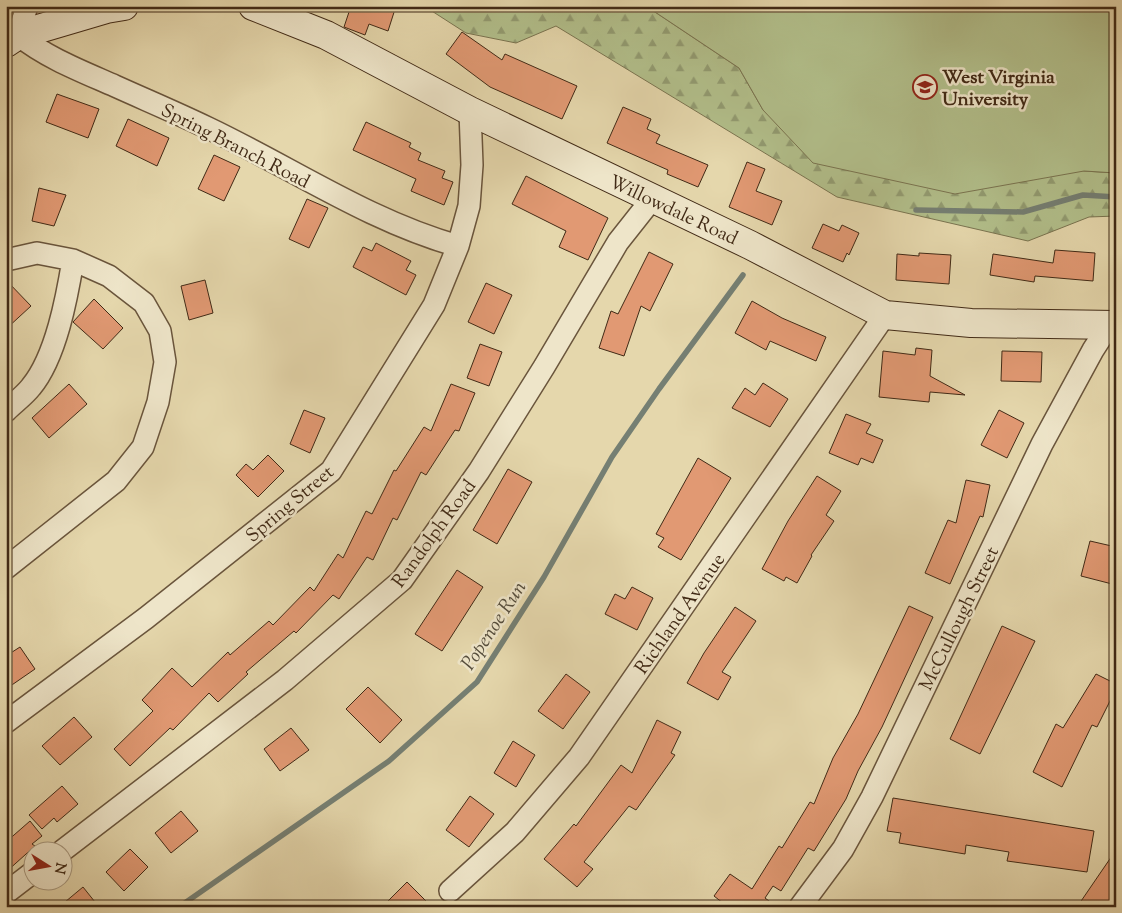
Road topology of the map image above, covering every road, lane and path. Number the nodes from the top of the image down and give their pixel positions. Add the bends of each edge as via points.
1 (27, 6) edge
2 (124, 6) edge
3 (253, 6) edge
4 (12, 39) edge
5 (470, 111) junction
6 (652, 199) junction
7 (458, 246) junction
8 (6, 260) edge
9 (73, 260) junction
10 (885, 315) junction
11 (1112, 325) edge
12 (6, 411) edge
13 (6, 568) edge
14 (6, 722) edge
15 (72, 843) edge
16 (22, 881) edge
17 (450, 891) dead end
18 (6, 893) edge
19 (800, 907) edge

1 - 4 street
2 - 4 street
3 - 5 street, Willowdale Road via 326,35
4 - 7 street, Spring Branch Road via 232,140 354,206 423,236
5 - 6 street, Willowdale Road
5 - 7 street, Spring Street via 470,206
6 - 10 street, Willowdale Road
6 - 15 street, Randolph Road via 618,242 484,463 402,580 285,680
7 - 14 street, Spring Street via 434,306 331,471 154,612
8 - 9 street via 36,253
9 - 12 street via 53,346 32,386
9 - 13 street via 109,276 144,303 160,331 165,362 158,402 143,447 116,481
10 - 11 street, Willowdale Road via 971,323
10 - 17 street, Richland Avenue via 579,757 515,832
11 - 19 street, McCullough Street via 1093,350 1042,444 872,797 843,849
16 - 18 street

